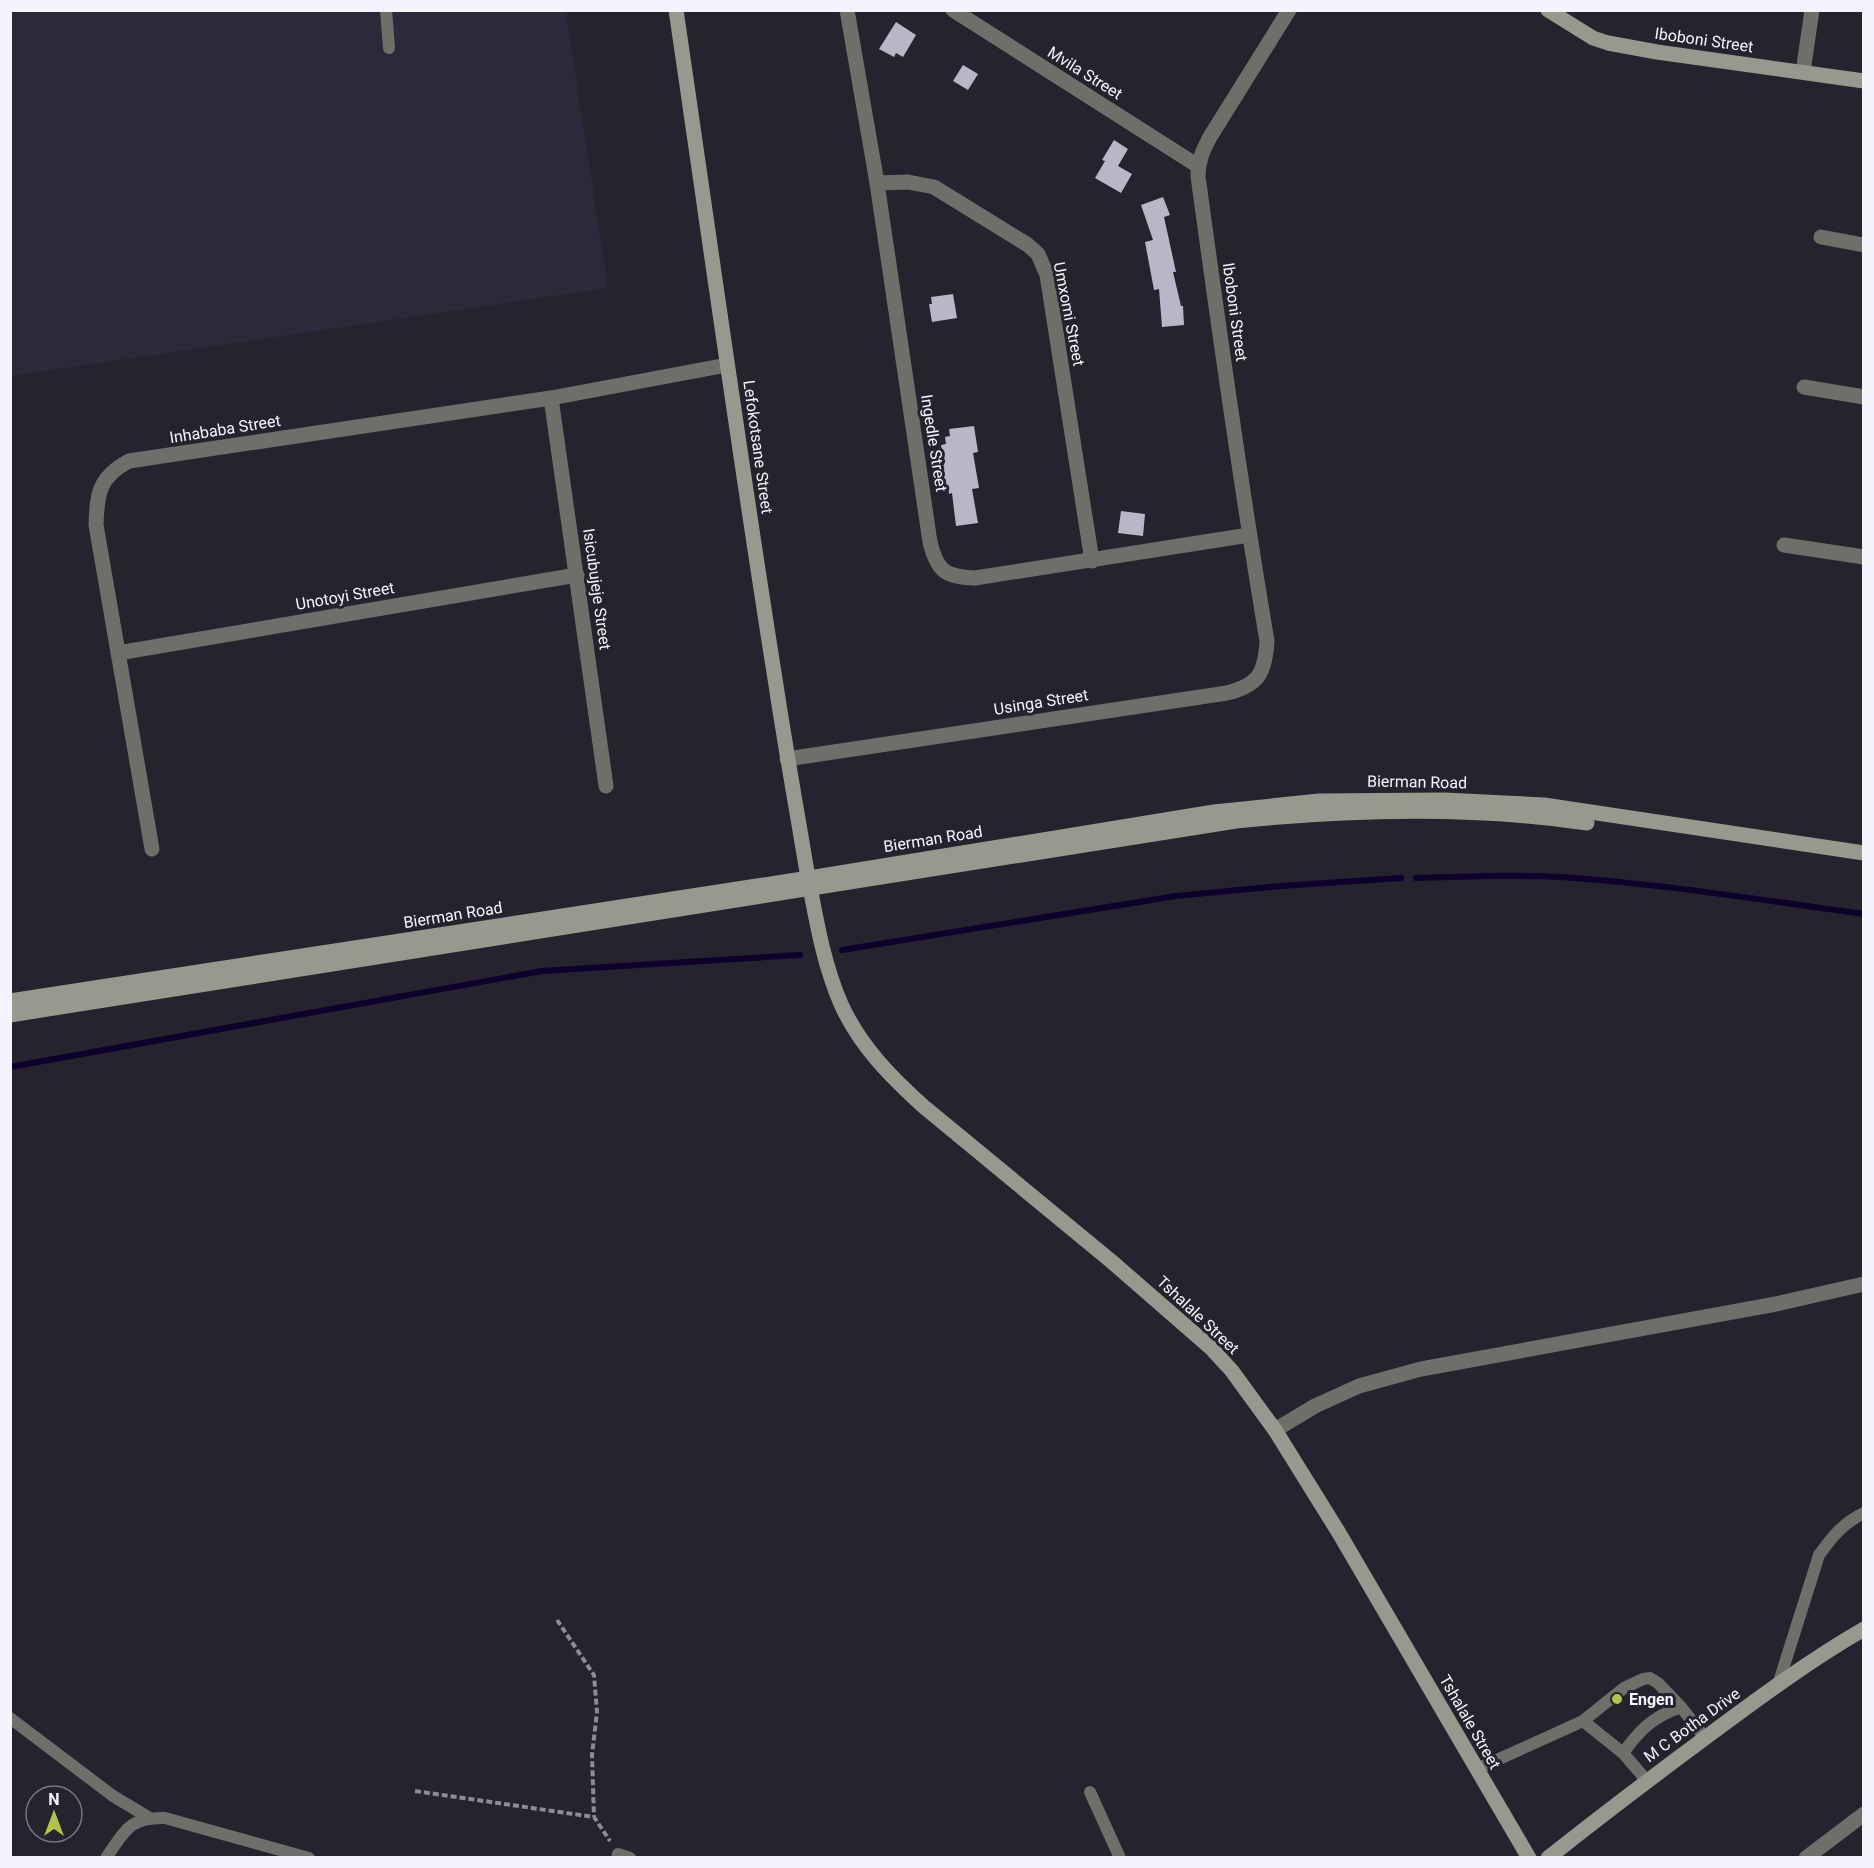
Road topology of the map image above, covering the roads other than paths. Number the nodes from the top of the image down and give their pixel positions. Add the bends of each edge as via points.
1 (386, 10) edge
2 (675, 10) edge
3 (847, 10) edge
4 (953, 10) edge
5 (1289, 10) edge
6 (1548, 10) edge
7 (1812, 10) edge
8 (389, 48) dead end
9 (1803, 72) junction
10 (1863, 81) edge
11 (1198, 166) junction
12 (877, 183) junction
13 (1821, 237) dead end
14 (1863, 244) edge
15 (728, 365) junction
16 (1804, 387) dead end
17 (1863, 397) edge
18 (551, 398) junction
19 (1249, 535) junction
20 (1784, 545) dead end
21 (1863, 557) edge
22 (1092, 561) junction
23 (577, 575) junction
24 (1267, 641) joint
25 (118, 652) junction
26 (788, 759) junction
27 (606, 786) dead end
28 (152, 849) dead end
29 (1863, 853) edge
30 (1863, 862) edge
31 (810, 883) junction
32 (10, 1001) edge
33 (10, 1014) edge
34 (1863, 1284) edge
35 (1275, 1430) junction
36 (1863, 1513) edge
37 (1863, 1629) edge
38 (1778, 1685) junction
39 (1681, 1707) junction
40 (10, 1718) edge
41 (1583, 1721) junction
42 (1704, 1738) junction
43 (1623, 1753) junction
44 (1477, 1769) junction
45 (1647, 1781) junction
46 (1090, 1792) dead end
47 (1863, 1814) edge
48 (148, 1817) junction
49 (106, 1857) edge
50 (309, 1857) edge
51 (1120, 1857) edge
52 (1529, 1857) edge
53 (1548, 1857) edge
54 (1806, 1857) edge

1 - 8 lane
2 - 15 main road, Lefokotsane Street
3 - 12 street, Ingedle Street
4 - 11 street, Mvila Street
5 - 11 street, Iboboni Street via 1210,137
6 - 9 main road, Iboboni Street via 1608,43
7 - 9 street
9 - 10 main road, Iboboni Street
11 - 19 street, Iboboni Street
12 - 22 street, Umxomi Street via 908,182 933,187 1038,254 1047,274
12 - 22 street, Ingedle Street via 930,542 937,563 950,575 975,578
13 - 14 street
15 - 18 street, Inhababa Street
15 - 26 main road, Lefokotsane Street
16 - 17 street
18 - 23 street, Isicubujeje Street
18 - 25 street, Inhababa Street via 129,461 115,469 103,481 96,525
19 - 22 street, Ingedle Street
19 - 24 street, Iboboni Street
20 - 21 street
23 - 25 street, Unotoyi Street
23 - 27 street, Isicubujeje Street
24 - 26 street, Usinga Street via 1263,670 1244,688
25 - 28 street, Inhababa Street
26 - 31 main road, Lefokotsane Street
29 - 31 main road, Bierman Road via 1544,805 1348,800 1214,812
30 - 31 main road, Bierman Road via 1544,816 1445,811 1320,813 1225,823
31 - 32 main road, Bierman Road
31 - 33 main road, Bierman Road
31 - 35 main road, Tshalale Street via 829,974 868,1051 939,1120 1211,1348
34 - 35 street via 1776,1304 1421,1369 1359,1386
35 - 44 main road, Tshalale Street
36 - 38 lane via 1848,1521 1819,1555
37 - 38 main road, M C Botha Drive
38 - 42 main road, M C Botha Drive
39 - 41 lane via 1654,1680 1643,1679 1624,1688
39 - 42 lane
39 - 43 lane via 1650,1722
40 - 48 lane via 113,1796
41 - 43 lane
41 - 44 lane
42 - 45 main road, M C Botha Drive
43 - 45 lane
44 - 52 main road, Tshalale Street
45 - 53 main road, M C Botha Drive
46 - 51 lane
47 - 54 street
48 - 49 lane via 134,1822
48 - 50 lane via 165,1818

